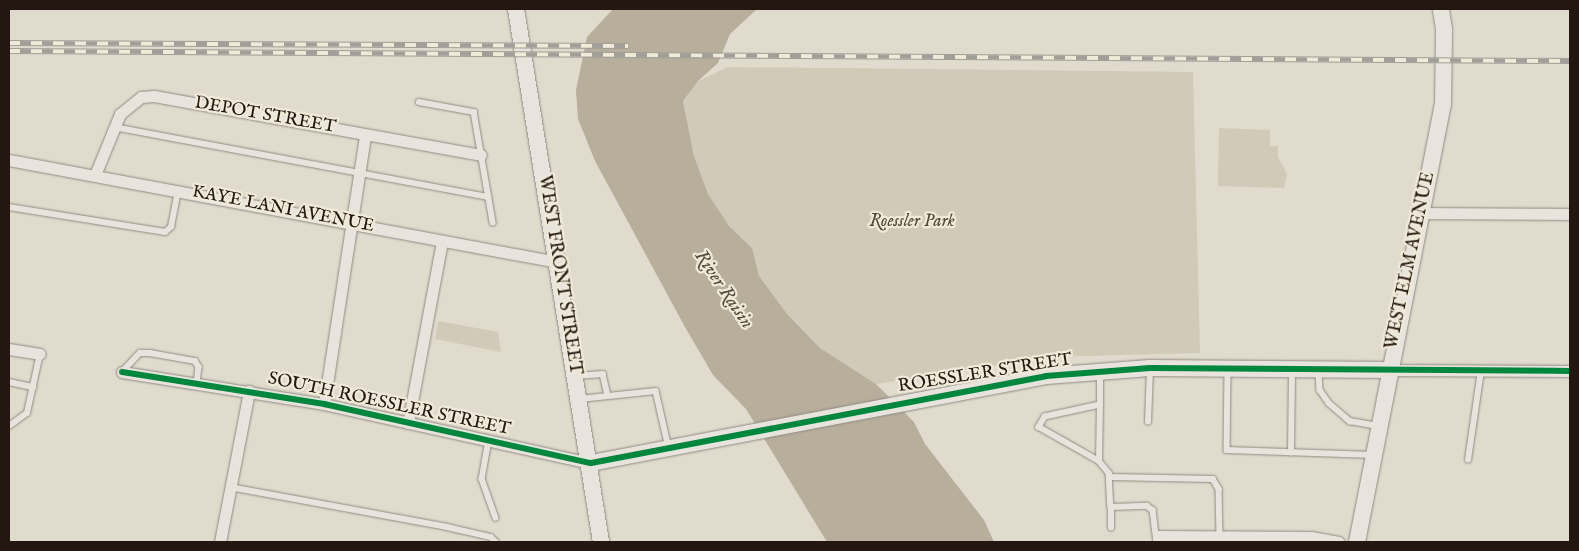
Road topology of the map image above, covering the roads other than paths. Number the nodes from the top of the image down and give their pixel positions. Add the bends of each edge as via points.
1 (516, 9) edge
2 (1441, 9) edge
3 (419, 102) dead end
4 (114, 127) junction
5 (365, 135) junction
6 (481, 155) junction
7 (9, 160) edge
8 (358, 174) junction
9 (95, 175) junction
10 (178, 190) junction
11 (489, 197) junction
12 (9, 207) edge
13 (1422, 213) junction
14 (1570, 214) edge
15 (493, 222) dead end
16 (349, 224) junction
17 (442, 241) junction
18 (557, 262) junction
19 (9, 349) edge
20 (40, 354) joint
21 (1150, 368) junction
22 (1228, 370) junction
23 (1292, 370) junction
24 (1319, 370) junction
25 (1389, 370) junction
26 (1481, 371) junction
27 (1570, 371) edge
28 (122, 372) joint
29 (1100, 372) junction
30 (576, 376) junction
31 (9, 382) edge
32 (197, 383) junction
33 (33, 387) junction
34 (249, 391) junction
35 (608, 396) junction
36 (580, 399) junction
37 (324, 404) junction
38 (1100, 405) junction
39 (1148, 422) dead end
40 (408, 423) junction
41 (9, 426) edge
42 (1378, 426) junction
43 (489, 440) junction
44 (669, 448) junction
45 (1291, 453) junction
46 (1373, 455) junction
47 (1468, 460) dead end
48 (1099, 461) junction
49 (591, 462) junction
50 (1109, 478) junction
51 (230, 487) junction
52 (1111, 507) junction
53 (496, 518) dead end
54 (1111, 528) dead end
55 (1220, 536) junction
56 (1157, 539) edge
57 (1263, 539) edge
58 (220, 542) edge
59 (496, 542) edge
60 (601, 542) edge
61 (1339, 542) edge
62 (1357, 542) edge

1 - 18 street, WEST FRONT STREET
2 - 13 street, WEST ELM AVENUE via 1444,29 1442,105
3 - 6 lane via 474,112
4 - 5 street, DEPOT STREET via 129,103 141,97 154,96
4 - 8 lane
4 - 9 street, DEPOT STREET
5 - 6 street, DEPOT STREET
5 - 8 street
6 - 11 lane
7 - 9 street, KAYE LANI AVENUE
8 - 11 lane
8 - 16 street
9 - 10 street, KAYE LANI AVENUE
10 - 12 lane via 171,228 165,232
10 - 16 street, KAYE LANI AVENUE
11 - 15 lane
13 - 14 street
13 - 25 street, WEST ELM AVENUE
16 - 17 street, KAYE LANI AVENUE
16 - 37 street
17 - 18 street, KAYE LANI AVENUE
17 - 40 street
18 - 30 street, WEST FRONT STREET
19 - 20 street
20 - 33 lane
21 - 22 street, ROESSLER STREET
21 - 29 street, ROESSLER STREET
21 - 39 lane
22 - 23 street, ROESSLER STREET
22 - 45 lane via 1227,450
23 - 24 street, ROESSLER STREET
23 - 45 lane
24 - 25 street, ROESSLER STREET
24 - 42 lane via 1320,390 1330,403 1350,421
25 - 26 street
25 - 42 street, WEST ELM AVENUE
26 - 27 street
26 - 47 lane
28 - 32 street, SOUTH ROESSLER STREET
28 - 32 lane via 140,353 150,352 195,361 199,367
29 - 38 lane
29 - 44 street, ROESSLER STREET via 1046,376 929,396
30 - 35 lane via 603,374
30 - 36 street, WEST FRONT STREET
31 - 33 lane
32 - 34 street, SOUTH ROESSLER STREET
33 - 41 lane via 28,413
34 - 37 street, SOUTH ROESSLER STREET
34 - 51 street
35 - 36 lane
35 - 44 lane via 656,391
36 - 49 street, WEST FRONT STREET
37 - 40 street, SOUTH ROESSLER STREET
38 - 48 lane
38 - 48 lane via 1045,417 1040,427
40 - 43 street, SOUTH ROESSLER STREET
42 - 46 street, WEST ELM AVENUE
43 - 49 street, SOUTH ROESSLER STREET
43 - 53 lane via 482,479
44 - 49 street, ROESSLER STREET
45 - 46 lane
46 - 62 street, WEST ELM AVENUE
48 - 50 lane via 1106,467
49 - 60 street, WEST FRONT STREET
50 - 52 lane
50 - 55 lane via 1214,479 1219,489
51 - 58 street
51 - 59 lane via 446,527 490,537
52 - 54 lane
52 - 56 lane via 1147,506 1153,510
55 - 56 street
55 - 57 street
57 - 61 street via 1310,537

